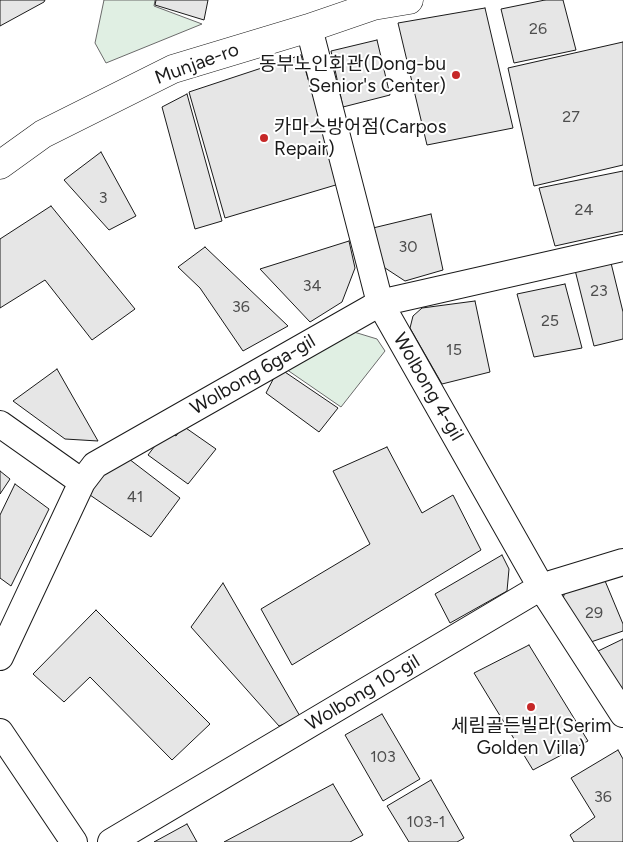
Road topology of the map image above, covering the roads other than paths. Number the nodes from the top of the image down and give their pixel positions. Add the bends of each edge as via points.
1 (340, 0) edge
2 (409, 0) edge
3 (309, 28) junction
4 (0, 165) edge
5 (623, 248) edge
6 (380, 302) junction
7 (0, 424) edge
8 (82, 482) junction
9 (623, 562) edge
10 (542, 587) junction
11 (0, 657) edge
12 (623, 714) edge
13 (0, 732) edge
14 (74, 842) edge
15 (111, 842) edge

1 - 3 street
2 - 3 street, Munjae-ro via 373,6
3 - 4 street, Munjae-ro via 173,69 43,134
3 - 6 street, Wolbong 4-gil
5 - 6 street, Wolbong 6ga-gil
6 - 8 street, Wolbong 6ga-gil via 95,465
6 - 10 street, Wolbong 4-gil
7 - 8 street
8 - 11 street, Wolbong 6ga-gil
9 - 10 street, Wolbong 10-gil
10 - 12 street, Wolbong 4-gil
10 - 15 street, Wolbong 10-gil
13 - 14 street

